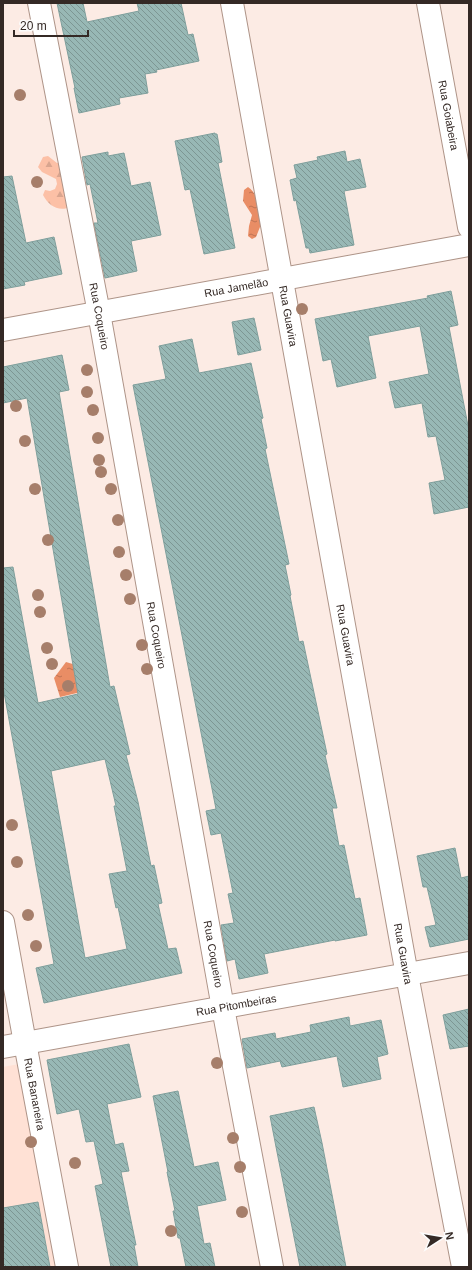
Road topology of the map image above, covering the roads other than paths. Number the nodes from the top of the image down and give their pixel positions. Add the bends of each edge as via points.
1 (39, 3) edge
2 (232, 3) edge
3 (428, 3) edge
4 (469, 227) edge
5 (469, 245) edge
6 (282, 279) junction
7 (99, 312) junction
8 (3, 330) edge
9 (3, 922) edge
10 (469, 963) edge
11 (407, 975) junction
12 (223, 1008) junction
13 (25, 1043) junction
14 (3, 1047) edge
15 (67, 1267) edge
16 (272, 1267) edge
17 (463, 1267) edge

1 - 7 street, Rua Coqueiro
2 - 6 street, Rua Guavira
3 - 4 street, Rua Goiabeira
5 - 6 street, Rua Jamelão
6 - 7 street, Rua Jamelão
6 - 11 street, Rua Guavira
7 - 8 street, Rua Jamelão
7 - 12 street, Rua Coqueiro
9 - 13 street, Rua Bananeira
10 - 11 street, Rua Pitombeiras
11 - 12 street, Rua Pitombeiras
11 - 17 street, Rua Guavira
12 - 13 street, Rua Pitombeiras
12 - 16 street, Rua Coqueiro
13 - 14 street, Rua Pitombeiras
13 - 15 street, Rua Bananeira

